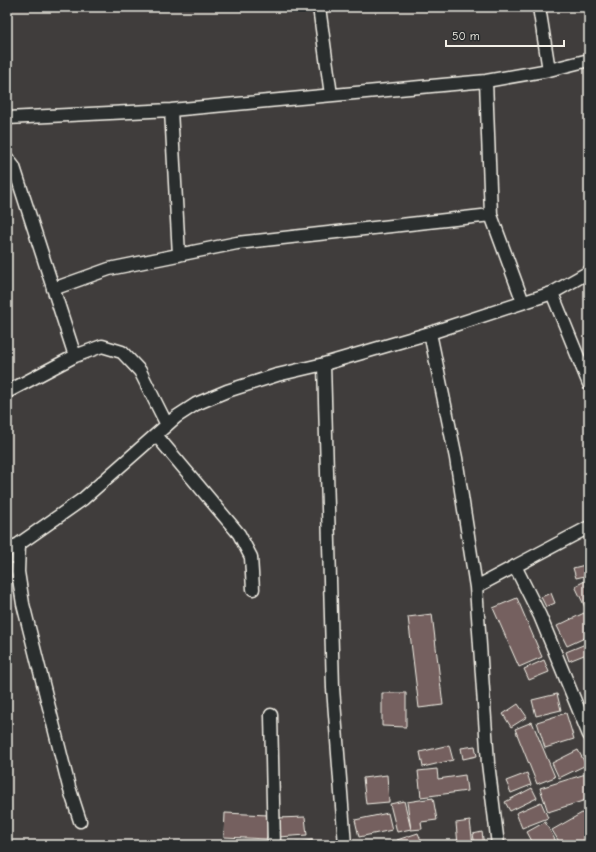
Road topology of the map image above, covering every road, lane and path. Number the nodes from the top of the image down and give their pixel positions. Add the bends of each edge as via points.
1 (319, 7) edge
2 (539, 7) edge
3 (589, 60) edge
4 (549, 70) junction
5 (486, 81) junction
6 (331, 95) junction
7 (171, 110) junction
8 (7, 118) edge
9 (7, 158) edge
10 (491, 215) junction
11 (179, 255) junction
12 (589, 272) edge
13 (53, 289) junction
14 (552, 292) junction
15 (523, 302) junction
16 (430, 333) junction
17 (76, 356) junction
18 (324, 364) junction
19 (589, 384) edge
20 (7, 392) edge
21 (167, 425) junction
22 (156, 435) junction
23 (589, 527) edge
24 (19, 544) junction
25 (7, 550) edge
26 (515, 566) junction
27 (476, 587) junction
28 (254, 589) dead end
29 (271, 715) dead end
30 (589, 735) edge
31 (80, 821) dead end
32 (274, 845) edge
33 (345, 845) edge
34 (498, 845) edge

1 - 6 street
2 - 4 street
3 - 4 street
4 - 5 street
5 - 6 street
5 - 10 street
6 - 7 street
7 - 8 street
7 - 11 street
9 - 13 street via 14,167
10 - 11 street via 237,243
10 - 15 street
11 - 13 street via 109,269
12 - 14 street
13 - 17 street
14 - 15 street
14 - 19 street
15 - 16 street
16 - 18 street
16 - 27 street via 456,458
17 - 20 street
17 - 21 street via 102,346 122,352 140,371
18 - 21 street via 277,375 227,391 196,404
18 - 33 street via 333,688
21 - 22 street
22 - 24 street via 83,499
22 - 28 street via 239,534 251,557
23 - 26 street
24 - 25 street
24 - 31 street via 18,572 23,604 69,787
26 - 27 street
26 - 30 street via 540,616
27 - 34 street via 488,763
29 - 32 street

